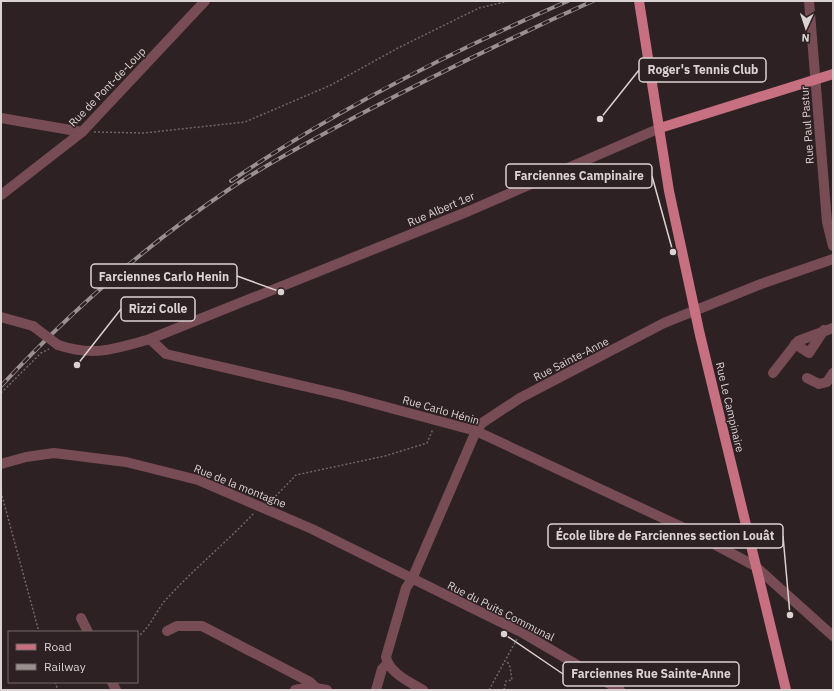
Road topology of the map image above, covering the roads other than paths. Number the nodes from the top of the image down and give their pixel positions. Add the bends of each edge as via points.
1 (205, 1) edge
2 (639, 1) edge
3 (809, 1) edge
4 (833, 74) edge
5 (816, 78) junction
6 (1, 118) edge
7 (660, 128) junction
8 (82, 132) junction
9 (1, 195) edge
10 (833, 242) edge
11 (833, 259) edge
12 (696, 310) junction
13 (1, 317) edge
14 (828, 329) edge
15 (150, 339) junction
16 (795, 344) junction
17 (773, 373) dead end
18 (833, 374) edge
19 (806, 378) dead end
20 (476, 431) junction
21 (1, 464) edge
22 (755, 566) junction
23 (412, 579) junction
24 (81, 618) dead end
25 (88, 631) edge
26 (167, 631) dead end
27 (833, 636) edge
28 (387, 664) junction
29 (316, 688) junction
30 (295, 690) edge
31 (327, 690) edge
32 (375, 690) edge
33 (423, 690) edge
34 (620, 690) edge
35 (786, 690) edge

1 - 8 street, Rue de Pont-de-Loup
2 - 7 main road, Rue Le Campinaire
3 - 5 street, Rue Paul Pastur
4 - 5 main road, Rue Albert 1er
5 - 7 main road, Rue Albert 1er
5 - 10 street, Rue Paul Pastur via 827,222
6 - 8 street
7 - 12 main road, Rue Le Campinaire via 669,191
7 - 15 street, Rue Albert 1er via 455,216
8 - 9 street, Rue de Pont-de-Loup
11 - 12 street, Rue Sainte-Anne
12 - 20 street, Rue Sainte-Anne via 664,323 520,398 482,423
12 - 22 main road, Rue Le Campinaire
13 - 15 street, Rue Albert 1er, bridge via 33,326 58,345 90,352 111,350
14 - 16 street
14 - 16 street via 809,353
15 - 20 street, Rue Carlo Hénin via 166,354 342,395
16 - 17 street
18 - 19 street via 827,382 819,384
20 - 22 street, Rue Carlo Hénin via 684,528
20 - 23 street, Rue Sainte-Anne
21 - 23 street, Rue de la montagne via 54,453 126,462 198,480 312,529
22 - 27 street, Rue Carlo Hénin
22 - 35 main road, Rue Le Campinaire
23 - 28 street, Rue Sainte-Anne via 399,608 386,657
23 - 34 street, Rue du Puits Communal via 521,632
24 - 25 street
26 - 29 street via 177,626 202,626 310,682
28 - 32 street, Rue Sainte-Anne via 382,669
28 - 33 street
29 - 30 street
29 - 31 street

